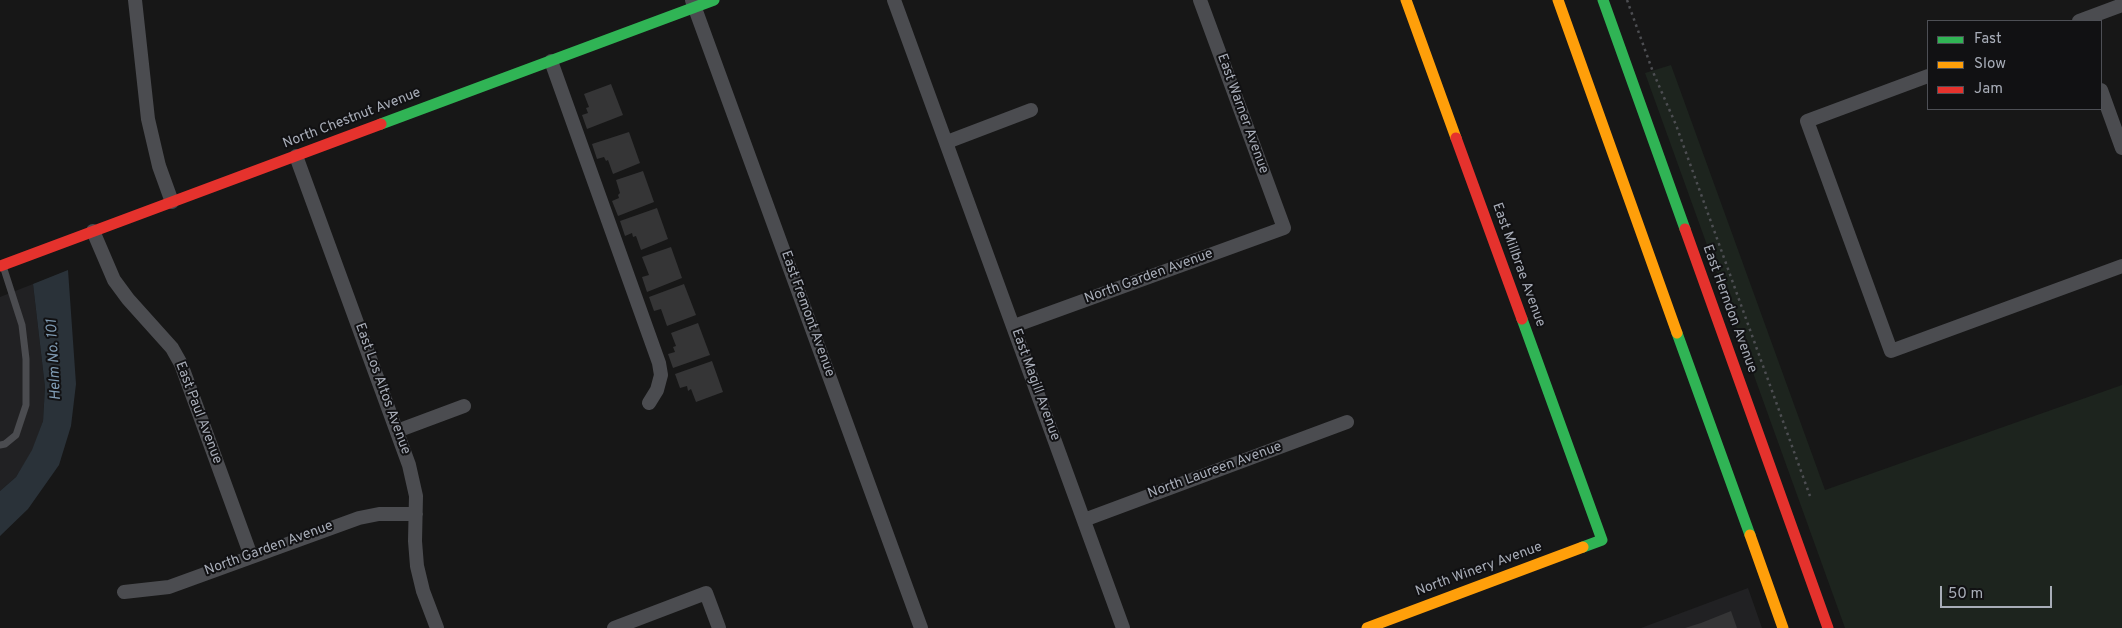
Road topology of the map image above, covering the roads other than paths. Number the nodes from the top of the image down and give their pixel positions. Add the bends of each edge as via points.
1 (135, 0) edge
2 (714, 0) edge
3 (894, 0) edge
4 (1200, 0) edge
5 (1406, 0) edge
6 (1558, 0) edge
7 (1603, 0) edge
8 (694, 4) edge
9 (2122, 5) edge
10 (2082, 20) edge
11 (551, 61) junction
12 (1927, 76) edge
13 (2102, 93) edge
14 (1031, 110) dead end
15 (947, 142) junction
16 (2122, 148) edge
17 (296, 156) junction
18 (172, 202) junction
19 (1284, 228) joint
20 (93, 231) junction
21 (1, 266) edge
22 (2122, 266) edge
23 (1014, 326) junction
24 (650, 403) dead end
25 (464, 406) dead end
26 (1347, 422) dead end
27 (397, 431) junction
28 (0, 445) edge
29 (416, 514) junction
30 (1084, 520) junction
31 (1602, 540) joint
32 (251, 556) junction
33 (124, 592) dead end
34 (437, 628) edge
35 (614, 628) edge
36 (718, 628) edge
37 (921, 628) edge
38 (1123, 628) edge
39 (1366, 628) edge
40 (1783, 628) edge
41 (1828, 628) edge

1 - 18 street via 148,119
2 - 8 street, North Chestnut Avenue
3 - 15 street, East Magill Avenue
4 - 19 street, East Warner Avenue
5 - 31 street, East Millbrae Avenue
6 - 40 street
7 - 41 street, East Herndon Avenue
8 - 11 street, North Chestnut Avenue
8 - 37 street, East Fremont Avenue
9 - 10 street
11 - 17 street, North Chestnut Avenue
11 - 24 street via 659,362 661,375
12 - 22 street via 1807,121 1891,351
13 - 16 street
14 - 15 street
15 - 23 street, East Magill Avenue
17 - 18 street, North Chestnut Avenue
17 - 27 street, East Los Altos Avenue
18 - 20 street, North Chestnut Avenue
19 - 23 street, North Garden Avenue
20 - 21 street, North Chestnut Avenue
20 - 32 street, East Paul Avenue via 114,280 172,348 181,364
21 - 28 lane via 22,325 26,405 16,435
23 - 30 street, East Magill Avenue
25 - 27 street
26 - 30 street, North Laureen Avenue
27 - 29 street, East Los Altos Avenue via 413,480
29 - 32 street, North Garden Avenue via 379,514 359,518
29 - 34 street, East Los Altos Avenue via 418,566 423,591
30 - 38 street, East Magill Avenue
31 - 39 street, North Winery Avenue
32 - 33 street, North Garden Avenue via 169,587
35 - 36 street via 706,593

